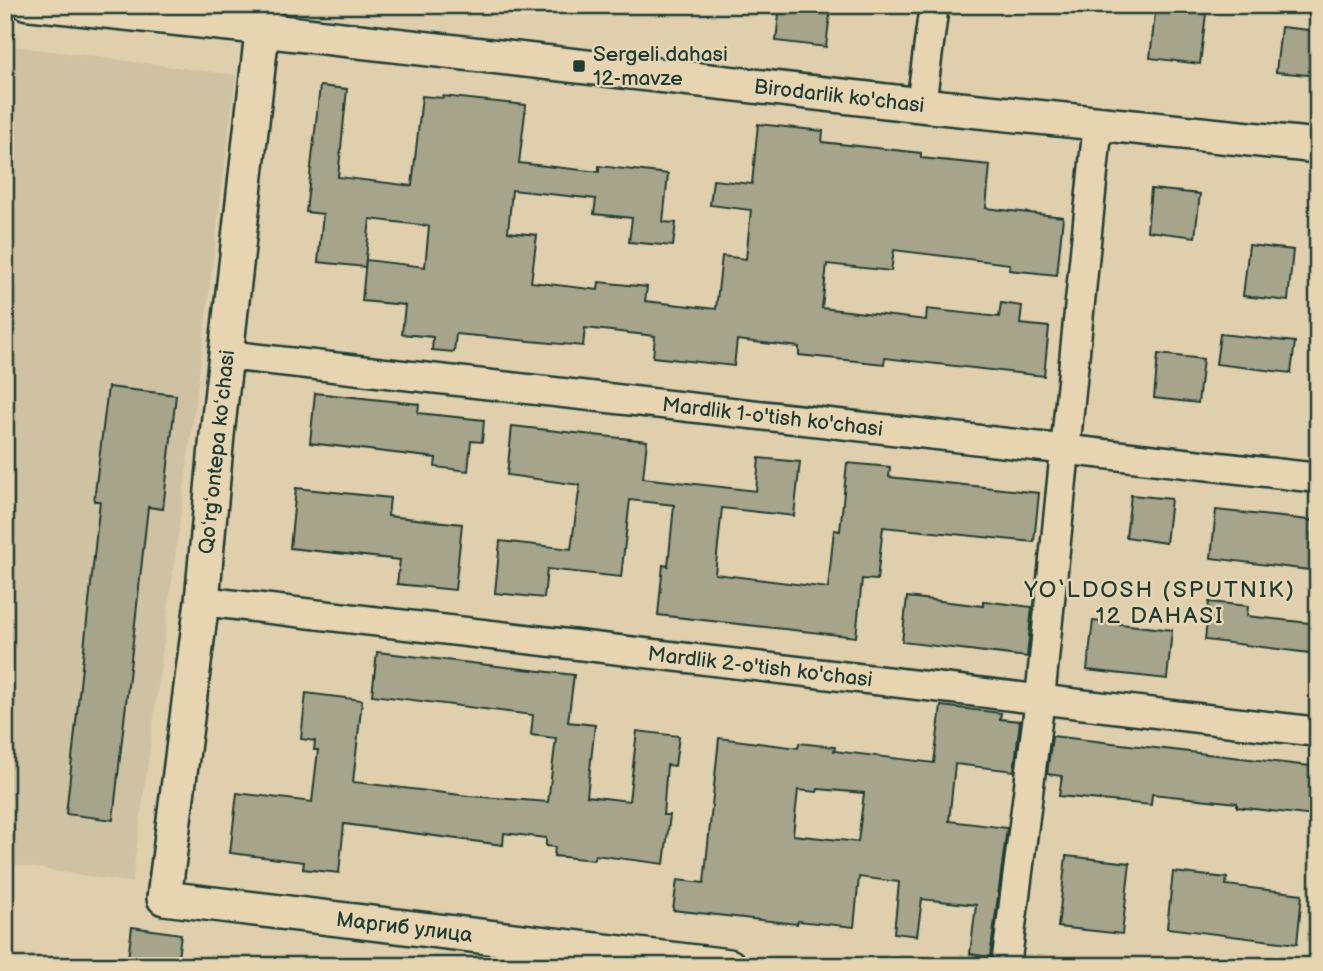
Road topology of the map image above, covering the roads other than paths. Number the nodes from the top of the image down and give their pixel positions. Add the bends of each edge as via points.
1 (26, 5) edge
2 (934, 5) edge
3 (264, 18) edge
4 (921, 106) junction
5 (1098, 123) junction
6 (1318, 146) edge
7 (226, 355) junction
8 (1067, 450) junction
9 (1318, 478) edge
10 (202, 601) junction
11 (1040, 698) junction
12 (1318, 732) edge
13 (164, 898) joint
14 (730, 966) edge
15 (1006, 966) edge

1 - 3 street, Birodarlik ko'chasi
2 - 4 street
3 - 4 street, Birodarlik ko'chasi
3 - 7 street, Qoʻrgʻontepa koʻchasi
4 - 5 street, Birodarlik ko'chasi
5 - 6 street, Birodarlik ko'chasi
5 - 8 street
7 - 8 street, Mardlik 1-o'tish ko'chasi
7 - 10 street, Qoʻrgʻontepa koʻchasi
8 - 9 street, Mardlik 1-o'tish ko'chasi
8 - 11 street
10 - 11 street, Mardlik 2-o'tish ko'chasi
10 - 13 street, Qoʻrgʻontepa koʻchasi
11 - 12 street, Mardlik 2-o'tish ko'chasi
11 - 15 street
13 - 14 street, Маргиб улица

